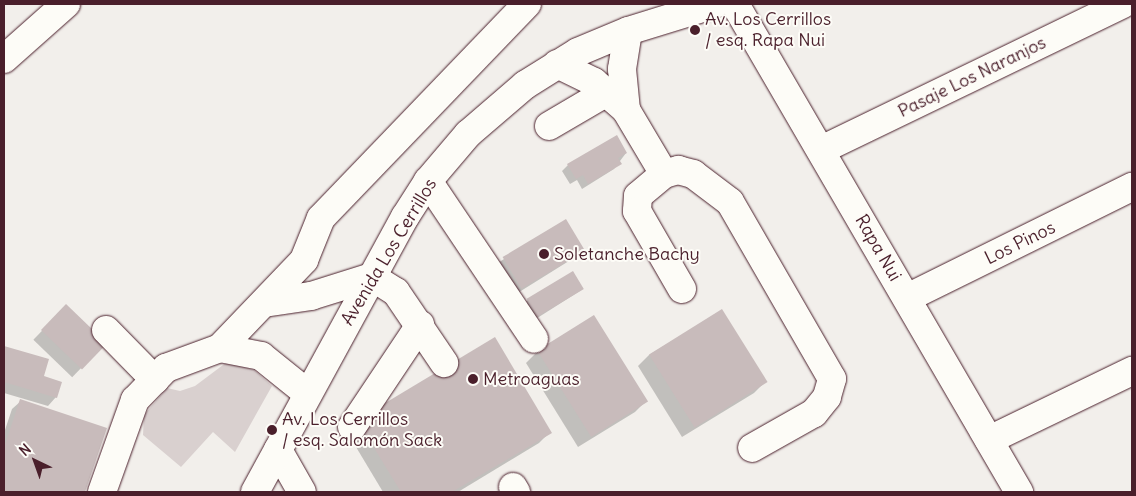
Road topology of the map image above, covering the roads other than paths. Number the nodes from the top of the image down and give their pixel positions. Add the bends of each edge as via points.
1 (66, 4) edge
2 (527, 4) edge
3 (715, 4) edge
4 (735, 4) edge
5 (1123, 4) edge
6 (628, 31) junction
7 (4, 59) edge
8 (558, 64) junction
9 (617, 101) junction
10 (549, 126) dead end
11 (821, 150) junction
12 (664, 174) junction
13 (428, 181) junction
14 (1132, 187) edge
15 (372, 276) junction
16 (682, 288) dead end
17 (907, 298) junction
18 (264, 303) junction
19 (420, 325) junction
20 (106, 330) dead end
21 (534, 339) dead end
22 (220, 348) junction
23 (444, 363) dead end
24 (1132, 371) edge
25 (155, 380) junction
26 (307, 393) junction
27 (352, 427) dead end
28 (989, 440) junction
29 (752, 448) dead end
30 (278, 450) junction
31 (102, 492) edge
32 (255, 492) edge
33 (302, 492) edge
34 (1019, 492) edge

1 - 7 street
2 - 18 street via 321,218 306,257
3 - 6 street, Avenida Los Cerrillos
4 - 11 street, Rapa Nui
5 - 11 street, Pasaje Los Naranjos
6 - 8 street, Avenida Los Cerrillos
6 - 9 street
8 - 9 street
8 - 13 street, Avenida Los Cerrillos via 486,116
9 - 10 street
9 - 12 street
11 - 17 street, Rapa Nui
12 - 16 street via 638,196 637,210
12 - 29 street via 678,170 692,174 730,202 832,379 827,398 814,413
13 - 15 street, Avenida Los Cerrillos
13 - 21 street
14 - 17 street, Los Pinos
15 - 18 street via 311,296
15 - 19 street via 396,292
15 - 26 street, Avenida Los Cerrillos
17 - 28 street, Rapa Nui
18 - 22 street
19 - 23 street
19 - 27 street
20 - 25 street
22 - 25 street via 172,365
22 - 26 street via 261,356
24 - 28 street
25 - 31 street via 131,409
26 - 30 street, Avenida Los Cerrillos
28 - 34 street, Rapa Nui
30 - 32 street, Avenida Los Cerrillos
30 - 33 street

